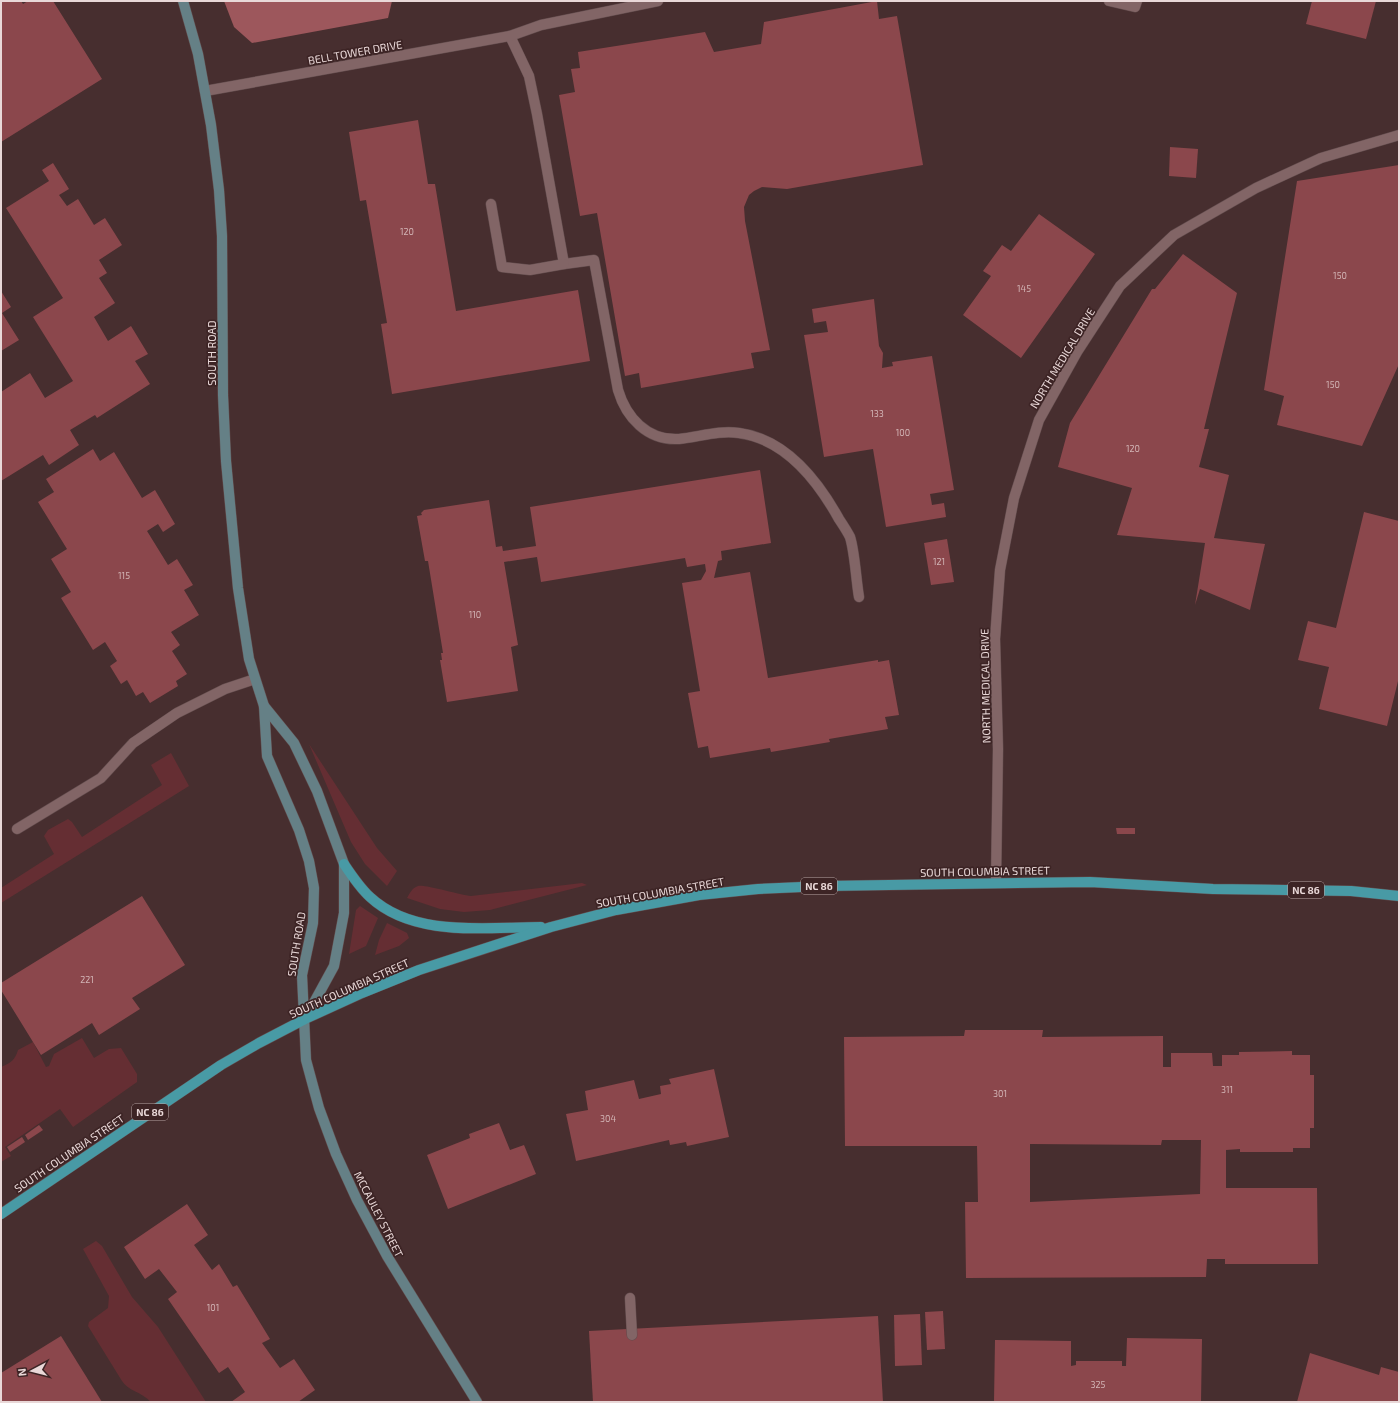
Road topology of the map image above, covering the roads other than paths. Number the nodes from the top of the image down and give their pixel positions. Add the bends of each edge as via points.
1 (183, 1) edge
2 (658, 1) edge
3 (1109, 1) edge
4 (1136, 1) edge
5 (510, 36) junction
6 (205, 91) junction
7 (1399, 135) edge
8 (491, 204) dead end
9 (564, 264) junction
10 (859, 597) dead end
11 (255, 679) junction
12 (264, 706) junction
13 (17, 829) dead end
14 (344, 864) junction
15 (996, 882) junction
16 (1399, 896) edge
17 (551, 927) junction
18 (305, 1020) junction
19 (1, 1214) edge
20 (630, 1298) dead end
21 (632, 1335) dead end
22 (476, 1402) edge

1 - 6 main road, SOUTH ROAD
2 - 5 street, BELL TOWER DRIVE via 546,24
3 - 4 street via 1135,8
5 - 6 street, BELL TOWER DRIVE
5 - 9 street via 529,76
6 - 11 main road, SOUTH ROAD via 219,190 222,236 223,395 231,516 246,643
7 - 15 street, NORTH MEDICAL DRIVE via 1321,158 1256,188 1174,235 1120,286 1077,352 1040,420 1014,498 1000,570 995,639 998,749
8 - 9 street via 502,266 530,270
9 - 10 street via 594,260 618,390 622,405 630,417 650,433 664,437 678,439 723,432 738,433 771,444 790,456 829,501 850,537
11 - 12 main road, SOUTH ROAD
11 - 13 street via 225,689 177,714 133,742 101,778
12 - 14 main road, SOUTH ROAD via 294,743 317,791
12 - 18 main road, SOUTH ROAD via 267,756 299,830 314,888 313,923 302,976
14 - 17 main road via 371,898 409,920 438,927
14 - 18 main road, SOUTH ROAD via 344,913 334,966
15 - 16 main road, SOUTH COLUMBIA STREET / NC 86 via 1090,882 1213,889 1351,891
15 - 17 main road, SOUTH COLUMBIA STREET / NC 86 via 758,889 699,895 616,910
17 - 18 main road, SOUTH COLUMBIA STREET / NC 86 via 419,970
18 - 19 main road, SOUTH COLUMBIA STREET / NC 86 via 221,1065
18 - 22 main road, MCCAULEY STREET via 306,1060 319,1108 336,1154 387,1256
20 - 21 street

